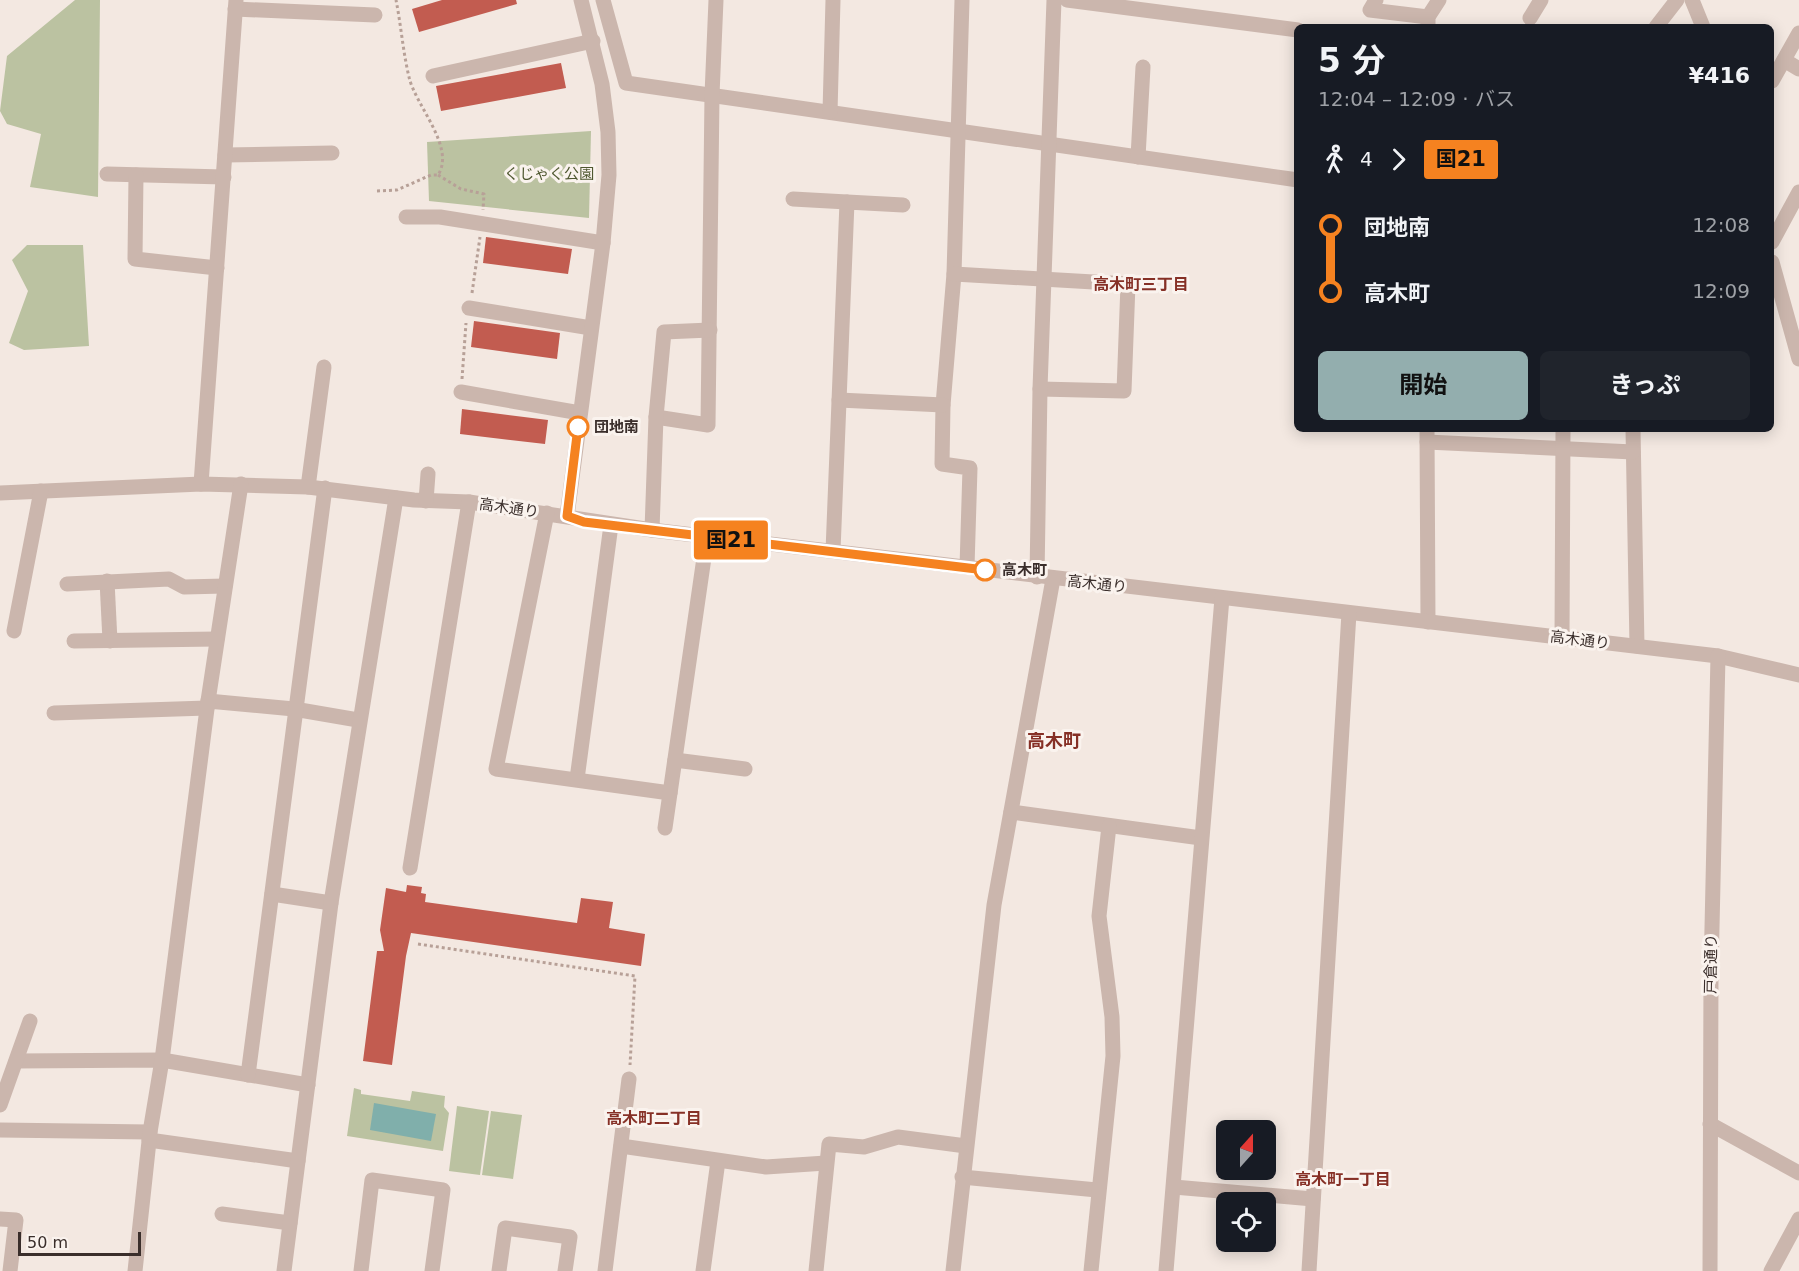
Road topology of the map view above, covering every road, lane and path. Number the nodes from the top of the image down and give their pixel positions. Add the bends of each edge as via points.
1 (396, 0) edge
2 (581, 0) edge
3 (603, 0) edge
4 (716, 0) edge
5 (833, 0) edge
6 (962, 0) edge
7 (1054, 0) edge
8 (1067, 0) edge
9 (1376, 0) edge
10 (1439, 0) edge
11 (1541, 0) edge
12 (1677, 0) edge
13 (1692, 0) edge
14 (236, 4) edge
15 (337, 7) edge
16 (375, 15) dead end
17 (1530, 18) dead end
18 (1428, 22) edge
19 (1658, 24) edge
20 (1702, 24) edge
21 (1294, 29) edge
22 (1799, 33) edge
23 (594, 48) junction
24 (617, 50) junction
25 (1784, 60) junction
26 (1143, 67) dead end
27 (1799, 69) edge
28 (433, 76) dead end
29 (1774, 78) edge
30 (712, 95) junction
31 (830, 112) junction
32 (958, 131) junction
33 (1050, 144) junction
34 (332, 153) dead end
35 (225, 155) junction
36 (1138, 157) junction
37 (107, 174) dead end
38 (136, 175) junction
39 (438, 175) junction
40 (224, 177) junction
41 (1294, 179) edge
42 (377, 191) dead end
43 (1799, 192) edge
44 (793, 199) dead end
45 (847, 202) junction
46 (903, 206) dead end
47 (406, 217) dead end
48 (481, 223) junction
49 (1774, 238) edge
50 (603, 243) junction
51 (217, 268) junction
52 (1774, 269) edge
53 (954, 274) junction
54 (1045, 280) junction
55 (469, 308) dead end
56 (591, 328) junction
57 (710, 330) junction
58 (1799, 359) edge
59 (324, 367) dead end
60 (1040, 389) junction
61 (461, 392) dead end
62 (839, 400) junction
63 (943, 405) junction
64 (580, 413) junction
65 (656, 417) junction
66 (1563, 432) edge
67 (1633, 432) edge
68 (1427, 436) edge
69 (1563, 448) junction
70 (1633, 452) junction
71 (428, 474) dead end
72 (201, 484) junction
73 (242, 484) junction
74 (308, 487) junction
75 (325, 488) junction
76 (41, 491) junction
77 (0, 492) edge
78 (396, 498) junction
79 (426, 501) junction
80 (469, 502) junction
81 (547, 513) junction
82 (567, 516) junction
83 (611, 525) junction
84 (652, 530) junction
85 (707, 537) junction
86 (833, 551) junction
87 (967, 567) junction
88 (1037, 577) junction
89 (1053, 579) junction
90 (107, 581) junction
91 (66, 584) dead end
92 (225, 586) junction
93 (1222, 598) junction
94 (1349, 613) junction
95 (1428, 622) junction
96 (14, 631) dead end
97 (1562, 638) junction
98 (217, 639) junction
99 (74, 641) dead end
100 (110, 641) junction
101 (1637, 646) junction
102 (1718, 656) junction
103 (1799, 675) edge
104 (207, 705) junction
105 (294, 709) junction
106 (54, 713) dead end
107 (358, 720) junction
108 (675, 760) junction
109 (745, 769) dead end
110 (577, 779) junction
111 (670, 793) junction
112 (1011, 812) junction
113 (1109, 826) junction
114 (665, 828) dead end
115 (1201, 837) junction
116 (410, 868) dead end
117 (272, 894) junction
118 (331, 903) junction
119 (418, 944) dead end
120 (30, 1021) dead end
121 (162, 1060) junction
122 (16, 1061) junction
123 (248, 1075) junction
124 (629, 1079) joint
125 (308, 1085) junction
126 (0, 1105) edge
127 (1710, 1124) junction
128 (0, 1130) edge
129 (149, 1136) junction
130 (621, 1146) junction
131 (966, 1146) junction
132 (298, 1161) junction
133 (718, 1161) junction
134 (826, 1163) junction
135 (1799, 1173) edge
136 (962, 1177) junction
137 (1174, 1187) junction
138 (1097, 1190) junction
139 (1313, 1199) junction
140 (222, 1214) dead end
141 (0, 1219) edge
142 (1799, 1219) edge
143 (291, 1223) junction
144 (10, 1271) edge
145 (135, 1271) edge
146 (284, 1271) edge
147 (361, 1271) edge
148 (432, 1271) edge
149 (499, 1271) edge
150 (565, 1271) edge
151 (604, 1271) edge
152 (703, 1271) edge
153 (816, 1271) edge
154 (953, 1271) edge
155 (1091, 1271) edge
156 (1166, 1271) edge
157 (1309, 1271) edge
158 (1710, 1271) edge
159 (1771, 1271) edge

1 - 39 path via 409,80 436,134 442,157
2 - 23 street
3 - 24 street
4 - 30 street
5 - 31 street
6 - 32 street
7 - 33 street
8 - 21 street
9 - 18 street via 1370,10
10 - 18 street
11 - 17 street
12 - 19 street
13 - 20 street
14 - 15 street
14 - 35 street
15 - 16 street
22 - 25 street
23 - 24 street
23 - 28 street
23 - 50 street via 608,132
24 - 30 street via 626,83
25 - 27 street
25 - 29 street
26 - 36 street
30 - 31 street
30 - 57 street
31 - 32 street
32 - 33 street
32 - 53 street
33 - 36 street
33 - 54 street
34 - 35 street
35 - 40 street
36 - 41 street
37 - 38 street
38 - 40 street
38 - 51 street via 135,259
39 - 42 path via 397,190
39 - 48 path via 455,187 484,194
40 - 51 street
43 - 49 street
44 - 45 street
45 - 46 street
45 - 62 street
47 - 48 street
48 - 50 street
50 - 56 street
51 - 72 street
52 - 58 street
53 - 54 street
53 - 63 street
54 - 60 street
54 - 60 street via 1128,285 1124,391
55 - 56 street
56 - 64 street
57 - 65 street via 664,332
57 - 65 street via 708,425
59 - 74 street
60 - 88 street
61 - 64 street
62 - 63 street
62 - 86 street
63 - 87 street via 942,464 970,468
64 - 82 street
65 - 84 street
66 - 69 street
67 - 70 street
68 - 69 street
68 - 95 street
69 - 70 street
69 - 97 street
70 - 101 street
71 - 79 street
72 - 73 street, 高木通り
72 - 76 street, 高木通り
73 - 74 street, 高木通り
73 - 92 street
74 - 75 street, 高木通り
75 - 78 street, 高木通り
75 - 105 street
76 - 77 street, 高木通り
76 - 96 street
78 - 79 street, 高木通り
78 - 107 street
79 - 80 street, 高木通り
80 - 81 street, 高木通り
80 - 116 street
81 - 82 street, 高木通り
81 - 110 street via 496,769
82 - 83 street, 高木通り
83 - 84 street, 高木通り
83 - 110 street
84 - 85 street, 高木通り
85 - 86 street, 高木通り
85 - 108 street
86 - 87 street, 高木通り
87 - 88 street, 高木通り
88 - 89 street, 高木通り
89 - 93 street, 高木通り
89 - 112 street
90 - 91 street
90 - 92 street via 169,579 184,587
90 - 100 street
92 - 98 street
93 - 94 street, 高木通り
93 - 115 street
94 - 95 street, 高木通り
94 - 139 street
95 - 97 street, 高木通り
97 - 101 street, 高木通り
98 - 100 street
98 - 104 street
99 - 100 street
101 - 102 street, 高木通り
102 - 103 street, 高木通り
102 - 127 street, 戸倉通り
104 - 105 street
104 - 106 street
104 - 121 street
105 - 107 street
105 - 117 street
107 - 118 street
108 - 109 street
108 - 111 street
110 - 111 street
111 - 114 street
112 - 113 street
112 - 131 street via 994,905
113 - 115 street
113 - 138 street via 1099,916 1113,1056
115 - 137 street
117 - 118 street
117 - 123 street
118 - 125 street
119 - 124 path via 635,976
120 - 122 street
121 - 122 street
121 - 123 street
121 - 129 street
122 - 126 street
123 - 125 street
124 - 130 street
125 - 132 street
127 - 135 street
127 - 158 street, 戸倉通り
128 - 129 street
129 - 132 street
129 - 145 street
130 - 133 street
130 - 151 street
131 - 134 street via 898,1137 864,1147 829,1144
131 - 136 street
132 - 143 street
133 - 134 street via 766,1167
133 - 152 street
134 - 153 street
136 - 138 street
136 - 154 street
137 - 139 street
137 - 156 street
138 - 155 street
139 - 157 street
140 - 143 street
141 - 144 street via 16,1220
142 - 159 street
143 - 146 street
147 - 148 street via 372,1180 443,1190
149 - 150 street via 505,1228 570,1237

